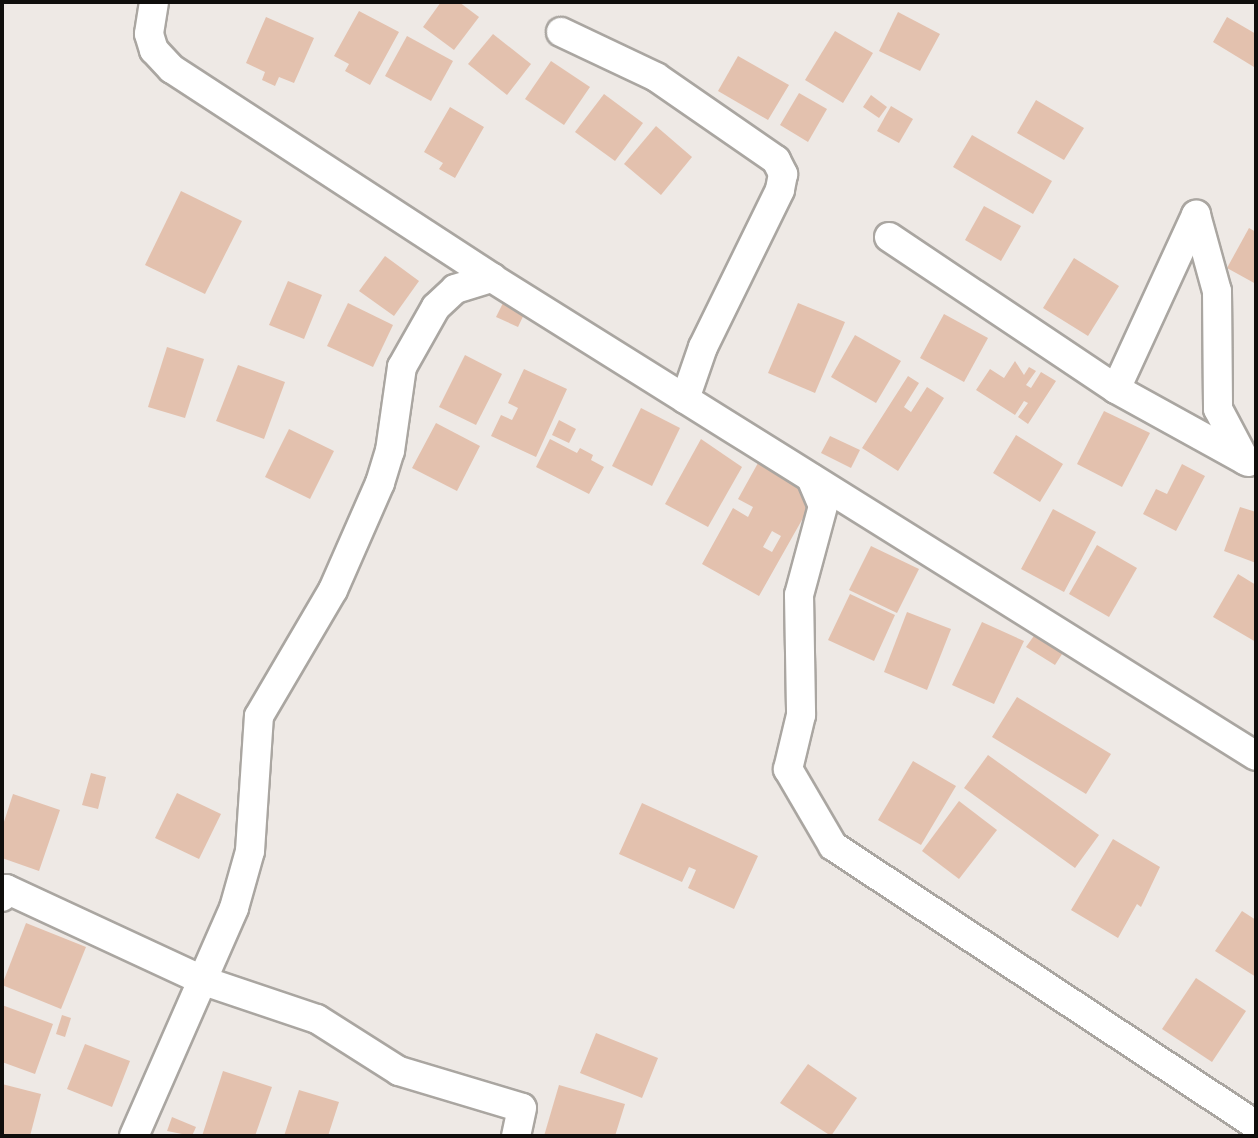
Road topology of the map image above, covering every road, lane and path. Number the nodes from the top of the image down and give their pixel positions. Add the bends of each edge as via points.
1 (154, 2) edge
2 (561, 32) dead end
3 (889, 237) dead end
4 (492, 278) junction
5 (1116, 389) junction
6 (685, 399) junction
7 (1250, 463) edge
8 (811, 478) junction
9 (1256, 756) edge
10 (2, 897) edge
11 (204, 981) junction
12 (1256, 1125) edge
13 (134, 1136) edge
14 (515, 1136) edge

1 - 4 street via 149,34 154,50 172,69
2 - 6 street via 656,77 776,160 783,174 703,347
3 - 5 street
4 - 6 street
4 - 11 street via 455,289 415,338 402,367 380,483 333,590 259,716 250,851
5 - 7 street
5 - 7 street via 1196,215 1217,291 1218,409
6 - 8 street
8 - 9 street
8 - 12 street via 823,506 799,595 801,715 788,769 833,846
10 - 11 street via 6,889
11 - 13 street
11 - 14 street via 317,1019 399,1071 522,1108

